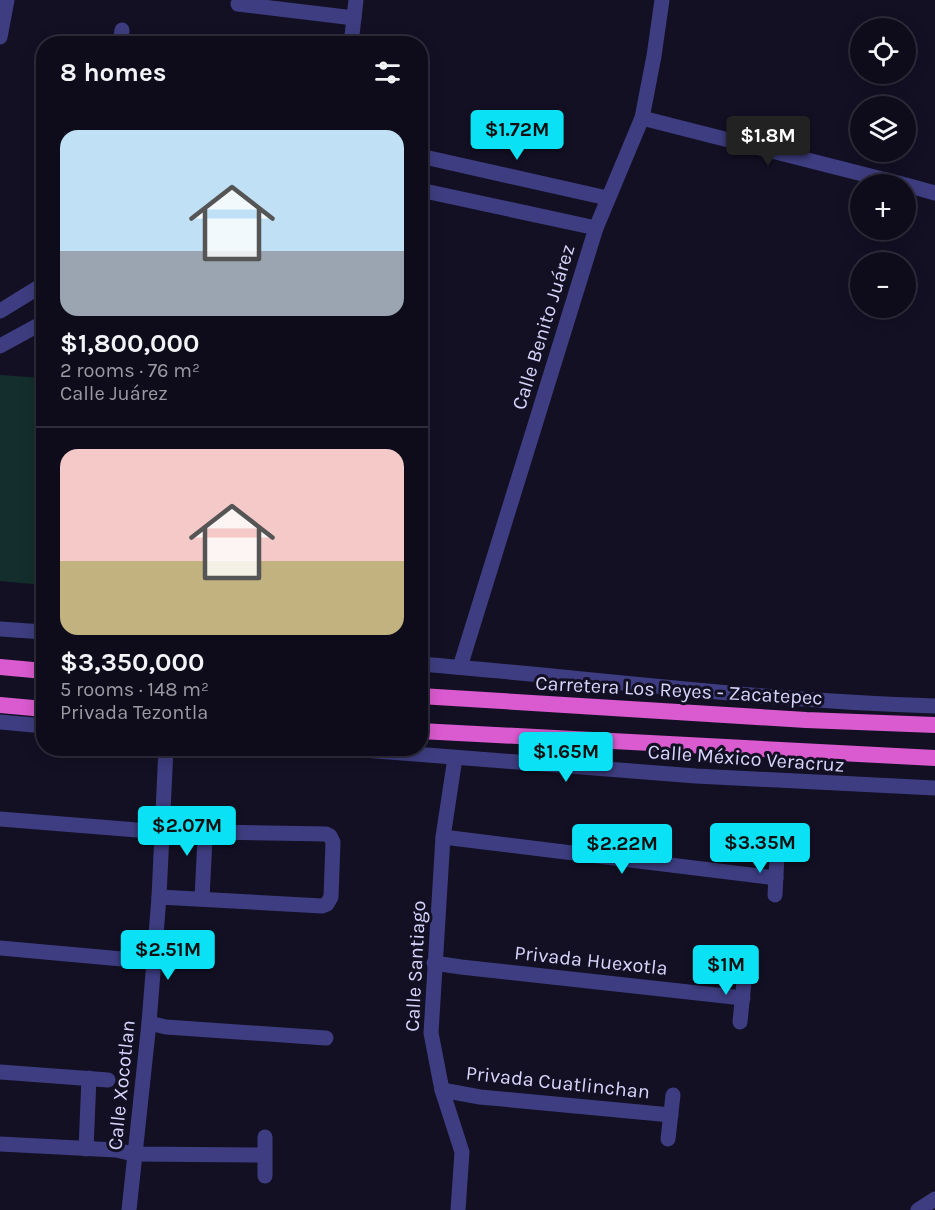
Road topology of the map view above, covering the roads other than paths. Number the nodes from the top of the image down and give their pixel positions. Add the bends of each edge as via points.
1 (7, 0) edge
2 (356, 0) edge
3 (662, 0) edge
4 (238, 4) dead end
5 (354, 18) junction
6 (352, 36) edge
7 (0, 37) edge
8 (642, 118) junction
9 (428, 158) edge
10 (861, 174) edge
11 (916, 188) edge
12 (428, 192) edge
13 (935, 193) edge
14 (607, 198) junction
15 (596, 228) junction
16 (36, 289) edge
17 (0, 311) edge
18 (36, 326) edge
19 (0, 346) edge
20 (0, 629) edge
21 (36, 631) edge
22 (428, 665) edge
23 (0, 667) edge
24 (460, 667) junction
25 (36, 670) edge
26 (428, 696) edge
27 (0, 705) edge
28 (935, 706) edge
29 (36, 708) edge
30 (0, 722) edge
31 (36, 725) edge
32 (935, 725) edge
33 (428, 731) edge
34 (166, 756) edge
35 (428, 756) edge
36 (455, 758) junction
37 (935, 758) edge
38 (935, 788) edge
39 (0, 819) edge
40 (162, 832) junction
41 (444, 837) junction
42 (777, 855) dead end
43 (776, 878) junction
44 (774, 895) dead end
45 (159, 897) junction
46 (202, 898) junction
47 (0, 948) edge
48 (153, 960) junction
49 (434, 963) junction
50 (745, 972) dead end
51 (743, 998) junction
52 (740, 1022) dead end
53 (149, 1023) junction
54 (326, 1038) dead end
55 (0, 1072) edge
56 (89, 1078) junction
57 (108, 1080) dead end
58 (441, 1090) junction
59 (673, 1095) dead end
60 (671, 1115) junction
61 (265, 1137) dead end
62 (668, 1139) dead end
63 (0, 1144) edge
64 (86, 1149) junction
65 (134, 1154) junction
66 (264, 1155) junction
67 (265, 1176) dead end
68 (935, 1199) edge
69 (129, 1210) edge
70 (458, 1210) edge
71 (918, 1210) edge

1 - 7 street
2 - 5 street
3 - 8 street, Calle Benito Juárez
4 - 5 street
5 - 6 street
8 - 10 street
8 - 14 street, Calle Benito Juárez
9 - 14 street
11 - 13 street
12 - 15 street
14 - 15 street, Calle Benito Juárez
15 - 24 street, Calle Benito Juárez
16 - 17 street
18 - 19 street
20 - 21 street
22 - 24 street
23 - 25 highway
24 - 28 street via 682,690
26 - 32 highway, Carretera Los Reyes - Zacatepec
27 - 29 highway
30 - 31 street
33 - 37 highway
34 - 40 street, Calle Xocotlan
35 - 36 street, Calle México Veracruz
36 - 38 street, Calle México Veracruz via 707,777
36 - 41 street, Calle Santiago
39 - 40 street
40 - 45 street, Calle Xocotlan
41 - 43 street
41 - 49 street, Calle Santiago
42 - 43 street
43 - 44 street
45 - 46 street
45 - 48 street, Calle Xocotlan
46 - 46 street via 327,904 331,897 333,842 326,834 212,832 205,839
47 - 48 street
48 - 53 street, Calle Xocotlan
49 - 51 street, Privada Huexotla
49 - 58 street, Calle Santiago via 431,1033
50 - 51 street
51 - 52 street
53 - 54 street
53 - 65 street, Calle Xocotlan
55 - 56 street
56 - 57 street
56 - 64 street
58 - 60 street, Privada Cuatlinchan
58 - 70 street, Calle Santiago via 462,1152
59 - 60 street
60 - 62 street
61 - 66 street
63 - 64 street
64 - 65 street
65 - 66 street
65 - 69 street, Calle Xocotlan
66 - 67 street
68 - 71 street

